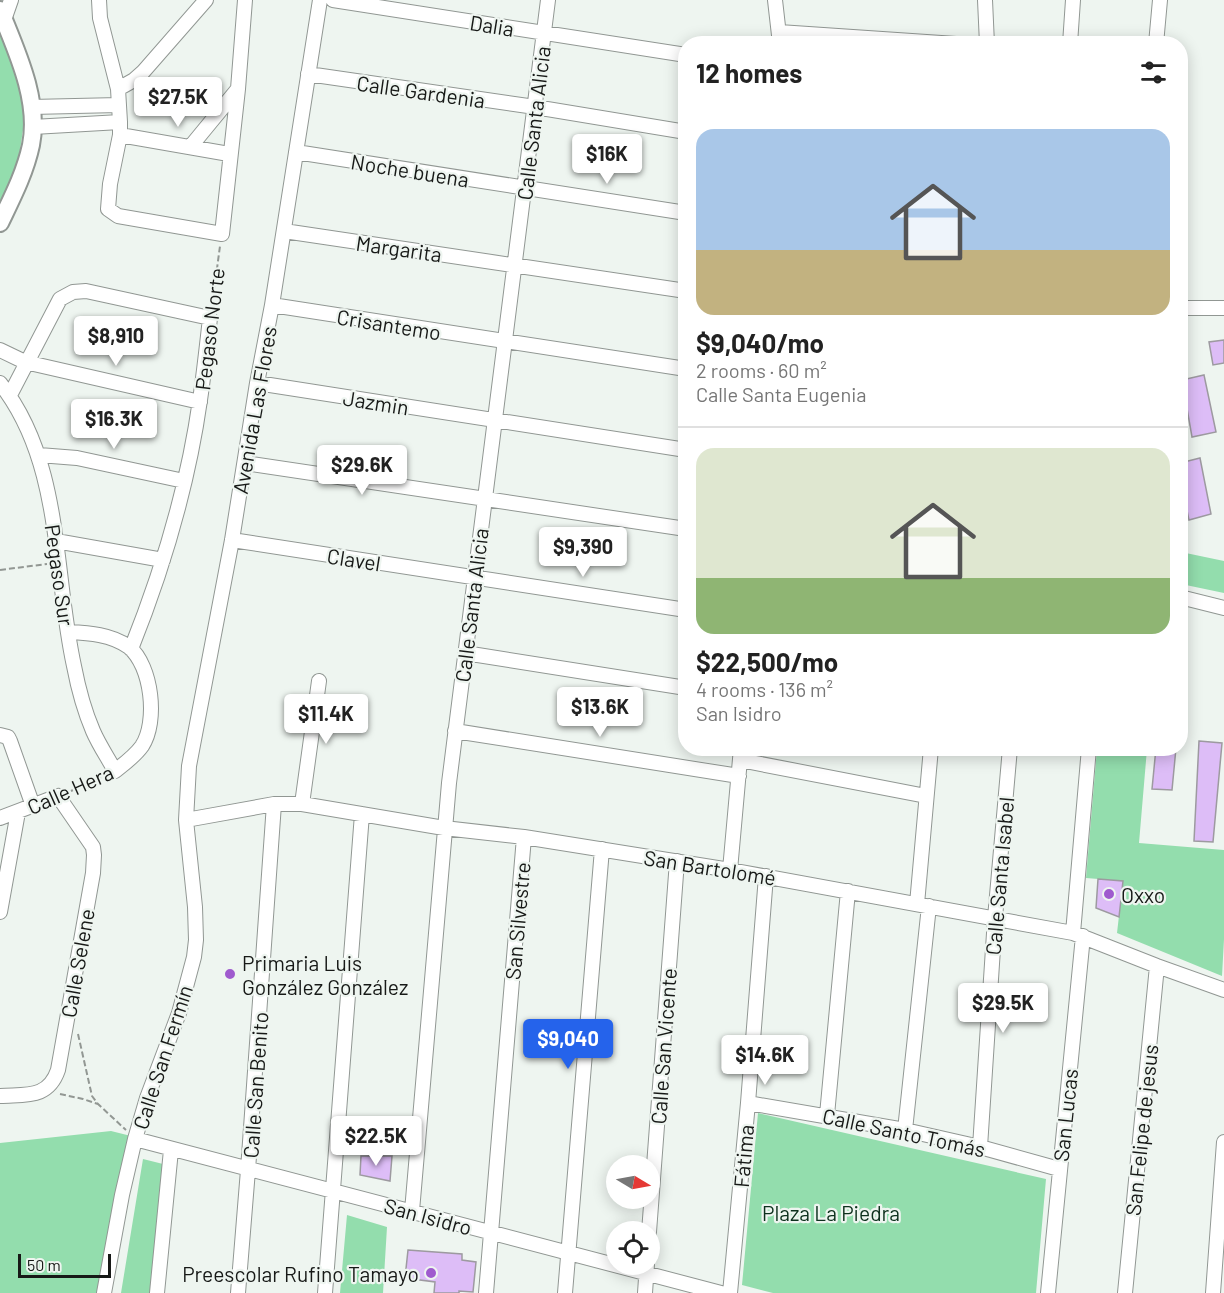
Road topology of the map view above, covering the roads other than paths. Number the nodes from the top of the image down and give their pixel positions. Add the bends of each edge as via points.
1 (11, 0) edge
2 (99, 0) edge
3 (206, 0) edge
4 (245, 0) edge
5 (320, 0) edge
6 (333, 0) edge
7 (548, 0) edge
8 (775, 0) edge
9 (985, 0) edge
10 (1073, 0) edge
11 (1160, 0) edge
12 (2, 15) edge
13 (544, 33) junction
14 (779, 36) edge
15 (987, 36) edge
16 (1071, 36) edge
17 (1157, 36) edge
18 (678, 54) edge
19 (308, 74) junction
20 (118, 89) junction
21 (238, 89) junction
22 (119, 105) junction
23 (31, 106) junction
24 (535, 107) junction
25 (33, 127) junction
26 (120, 128) junction
27 (678, 131) edge
28 (191, 146) junction
29 (296, 152) junction
30 (229, 154) junction
31 (524, 188) junction
32 (678, 212) edge
33 (0, 223) edge
34 (284, 231) junction
35 (515, 265) junction
36 (678, 290) edge
37 (272, 305) junction
38 (1188, 308) edge
39 (1224, 308) edge
40 (505, 342) junction
41 (0, 350) edge
42 (25, 362) junction
43 (678, 368) edge
44 (0, 382) edge
45 (257, 384) junction
46 (10, 395) junction
47 (200, 402) junction
48 (495, 422) junction
49 (678, 449) edge
50 (39, 455) junction
51 (245, 463) junction
52 (184, 482) junction
53 (485, 498) junction
54 (678, 528) edge
55 (232, 540) junction
56 (56, 541) junction
57 (163, 560) junction
58 (475, 577) junction
59 (1188, 599) edge
60 (678, 608) edge
61 (1224, 608) edge
62 (68, 632) junction
63 (131, 649) junction
64 (465, 653) junction
65 (319, 681) dead end
66 (678, 687) edge
67 (455, 731) junction
68 (0, 735) edge
69 (741, 756) edge
70 (750, 756) edge
71 (930, 756) edge
72 (1009, 756) edge
73 (1089, 756) edge
74 (115, 771) joint
75 (739, 776) junction
76 (58, 796) joint
77 (926, 796) junction
78 (274, 804) junction
79 (302, 804) junction
80 (33, 806) junction
81 (18, 812) junction
82 (362, 814) junction
83 (0, 818) edge
84 (186, 820) junction
85 (444, 828) junction
86 (524, 837) junction
87 (602, 849) junction
88 (677, 861) junction
89 (730, 870) junction
90 (766, 876) junction
91 (848, 891) junction
92 (923, 905) junction
93 (0, 912) edge
94 (995, 918) junction
95 (1078, 935) junction
96 (1157, 966) junction
97 (1224, 990) edge
98 (0, 1096) edge
99 (748, 1103) junction
100 (827, 1115) junction
101 (905, 1130) junction
102 (135, 1139) junction
103 (1224, 1142) edge
104 (980, 1147) junction
105 (171, 1150) junction
106 (1059, 1169) junction
107 (248, 1170) junction
108 (333, 1190) junction
109 (412, 1211) junction
110 (651, 1221) edge
111 (491, 1233) junction
112 (569, 1253) junction
113 (606, 1261) edge
114 (660, 1273) edge
115 (646, 1275) edge
116 (104, 1293) edge
117 (157, 1293) edge
118 (238, 1293) edge
119 (325, 1293) edge
120 (486, 1293) edge
121 (565, 1293) edge
122 (645, 1293) edge
123 (722, 1293) edge
124 (730, 1293) edge
125 (1048, 1293) edge
126 (1125, 1293) edge
127 (1213, 1293) edge

1 - 12 street
2 - 20 street
3 - 20 street via 143,72
4 - 21 street
5 - 19 street, Avenida Las Flores
6 - 13 street, Dalia
7 - 13 street, Calle Santa Alicia
8 - 14 street
9 - 15 street
10 - 16 street
11 - 17 street
12 - 23 street
13 - 18 street, Dalia
13 - 24 street, Calle Santa Alicia
19 - 24 street, Calle Gardenia
19 - 29 street, Avenida Las Flores
20 - 22 street
21 - 28 street
21 - 30 street
22 - 23 street
22 - 26 street
23 - 25 street
24 - 27 street, Calle Gardenia
24 - 31 street, Calle Santa Alicia
25 - 26 street
25 - 33 street via 24,170
26 - 28 street
26 - 30 street via 108,205 111,213 118,216 222,234
28 - 30 street
29 - 31 street, Noche buena
29 - 34 street, Avenida Las Flores
31 - 32 street, Noche buena
31 - 35 street, Calle Santa Alicia
34 - 35 street, Margarita
34 - 37 street, Avenida Las Flores
35 - 36 street, Margarita
35 - 40 street, Calle Santa Alicia
37 - 40 street, Crisantemo
37 - 45 street, Avenida Las Flores
38 - 39 street
40 - 43 street, Crisantemo
40 - 48 street, Calle Santa Alicia
41 - 42 street
42 - 46 street
42 - 47 street
42 - 47 street, Pegaso Norte via 60,298 73,292 86,291 210,318
44 - 46 street, Pegaso Sur
45 - 48 street, Jazmin
45 - 51 street, Avenida Las Flores
46 - 50 street, Pegaso Sur
47 - 52 street, Pegaso Norte
48 - 49 street, Jazmin
48 - 53 street, Calle Santa Alicia
50 - 52 street via 76,458
50 - 56 street, Pegaso Sur
51 - 53 street
51 - 55 street, Avenida Las Flores
52 - 57 street, Pegaso Norte
53 - 54 street
53 - 58 street, Calle Santa Alicia
55 - 58 street, Clavel
55 - 84 street, Avenida Las Flores via 189,766
56 - 57 street
56 - 62 street, Pegaso Sur
57 - 63 street, Pegaso Norte
58 - 60 street, Clavel
58 - 64 street, Calle Santa Alicia
59 - 61 street
62 - 63 street via 103,635
62 - 74 street, Pegaso Sur via 93,732
63 - 74 street, Calle Hera via 148,682 151,717 142,746
64 - 66 street
64 - 67 street, Calle Santa Alicia
65 - 79 street
67 - 75 street
67 - 85 street, Calle Santa Alicia
68 - 80 street via 10,741
69 - 75 street
70 - 77 street
71 - 77 street
72 - 94 street, Calle Santa Isabel
73 - 95 street, San Lucas
75 - 89 street
76 - 80 street, Calle Hera
76 - 98 street, Calle Selene via 93,847 94,863 58,1070 41,1093
77 - 92 street
78 - 79 street, San Bartolomé
78 - 84 street, San Bartolomé
78 - 107 street, Calle San Benito
79 - 82 street, San Bartolomé
80 - 81 street, Calle Hera
81 - 83 street, Calle Hera
81 - 93 street
82 - 85 street, San Bartolomé
82 - 108 street
84 - 102 street, Calle San Fermín via 195,907 194,957 179,1013
85 - 86 street, San Bartolomé
85 - 109 street, Calle Santa Alicia
86 - 87 street, San Bartolomé
86 - 111 street, San Silvestre
87 - 88 street, San Bartolomé
87 - 112 street
88 - 89 street, San Bartolomé
88 - 110 street, Calle San Vicente
89 - 90 street, San Bartolomé
90 - 91 street, San Bartolomé
90 - 99 street, Fátima
91 - 92 street, San Bartolomé
91 - 100 street
92 - 94 street, San Bartolomé
92 - 101 street
94 - 95 street, San Bartolomé
94 - 104 street, Calle Santa Isabel
95 - 96 street, San Bartolomé
95 - 106 street, San Lucas
96 - 97 street, San Bartolomé
96 - 126 street, San Felipe de jesus
99 - 100 street, Calle Santo Tomás
99 - 124 street, Fátima
100 - 101 street, Calle Santo Tomás
101 - 104 street, Calle Santo Tomás
102 - 105 street, San Isidro
102 - 116 street, Calle San Fermín
103 - 127 street
104 - 106 street, Calle Santo Tomás
105 - 107 street, San Isidro
105 - 117 street
106 - 125 street, San Lucas
107 - 108 street, San Isidro
107 - 118 street, Calle San Benito
108 - 109 street, San Isidro
108 - 119 street
109 - 111 street, San Isidro
111 - 112 street, San Isidro
111 - 120 street, San Silvestre
112 - 113 street, San Isidro
112 - 121 street
114 - 123 street, San Isidro
115 - 122 street

